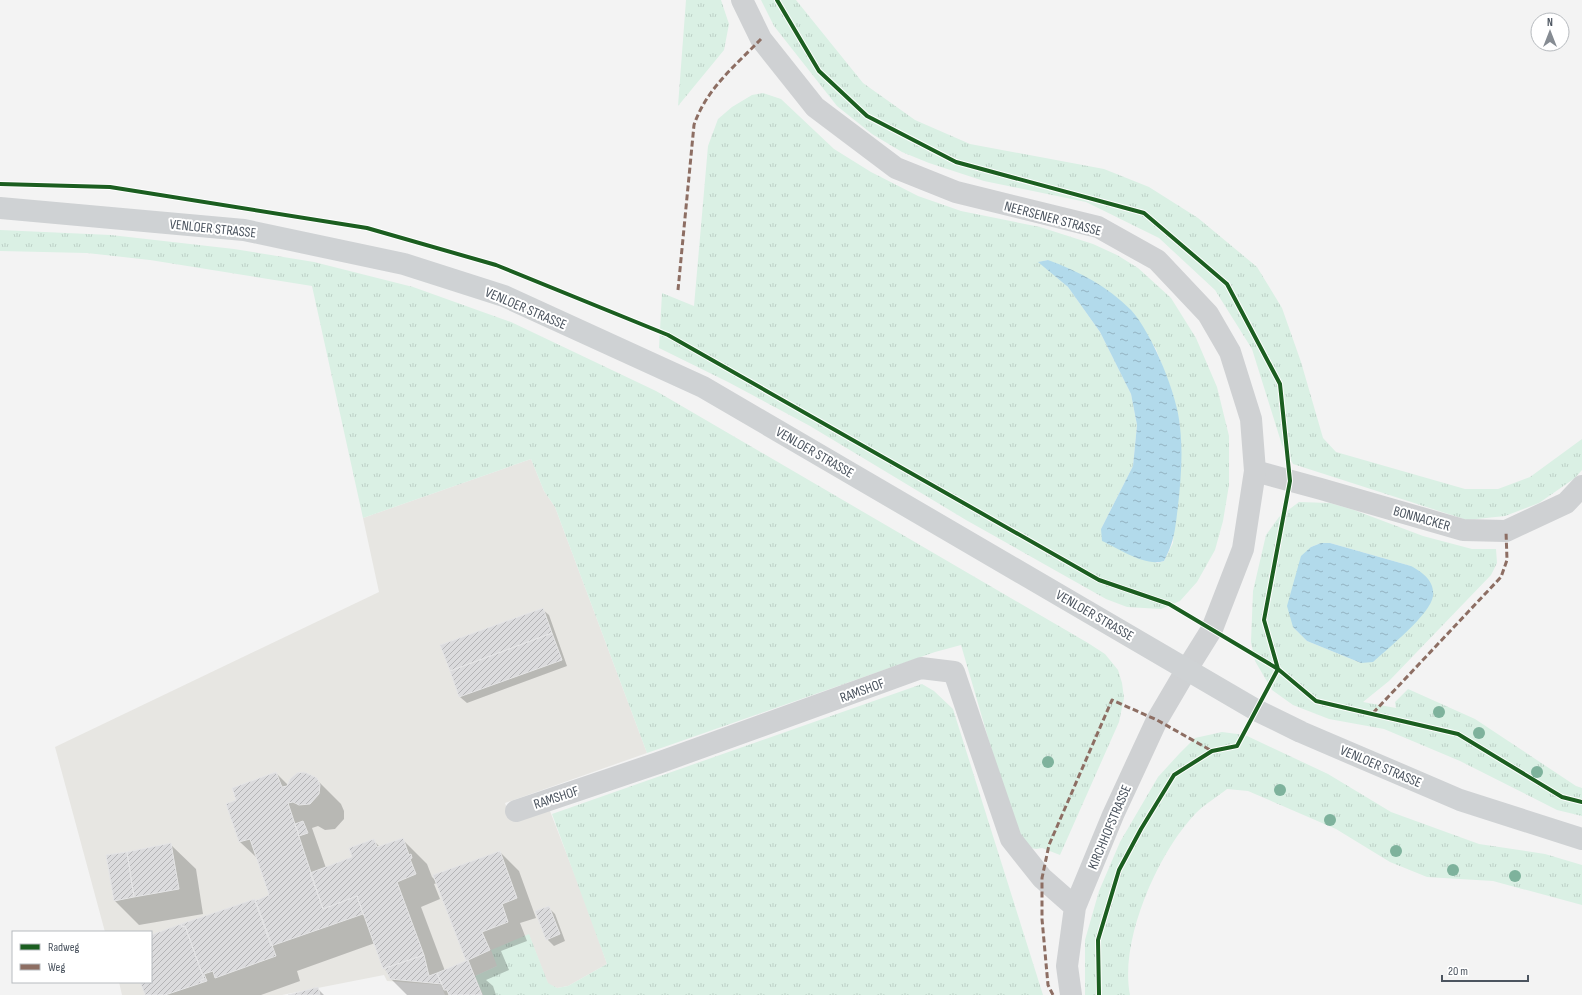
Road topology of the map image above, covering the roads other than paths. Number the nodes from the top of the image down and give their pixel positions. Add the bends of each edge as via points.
1 (742, 0) edge
2 (0, 208) edge
3 (1254, 471) junction
4 (1582, 486) edge
5 (1187, 669) junction
6 (516, 811) dead end
7 (1582, 839) edge
8 (1075, 907) junction
9 (1071, 995) edge

1 - 3 street, NEERSENER STRASSE via 761,39 814,107 896,168 956,192 1098,227 1157,260 1208,314 1230,352 1251,418
2 - 5 main road, VENLOER STRASSE via 244,230 404,264 504,296 703,387
3 - 4 street, BONNACKER via 1464,530 1506,531 1566,503
3 - 5 street, NEERSENER STRASSE via 1244,549 1212,629
5 - 7 main road, VENLOER STRASSE via 1256,710 1301,732 1460,800
5 - 8 street, KIRCHHOFSTRASSE via 1157,720 1113,815
6 - 8 street, RAMSHOF via 658,763 921,668 954,672 1011,839 1042,878
8 - 9 street, KIRCHHOFSTRASSE via 1066,966

